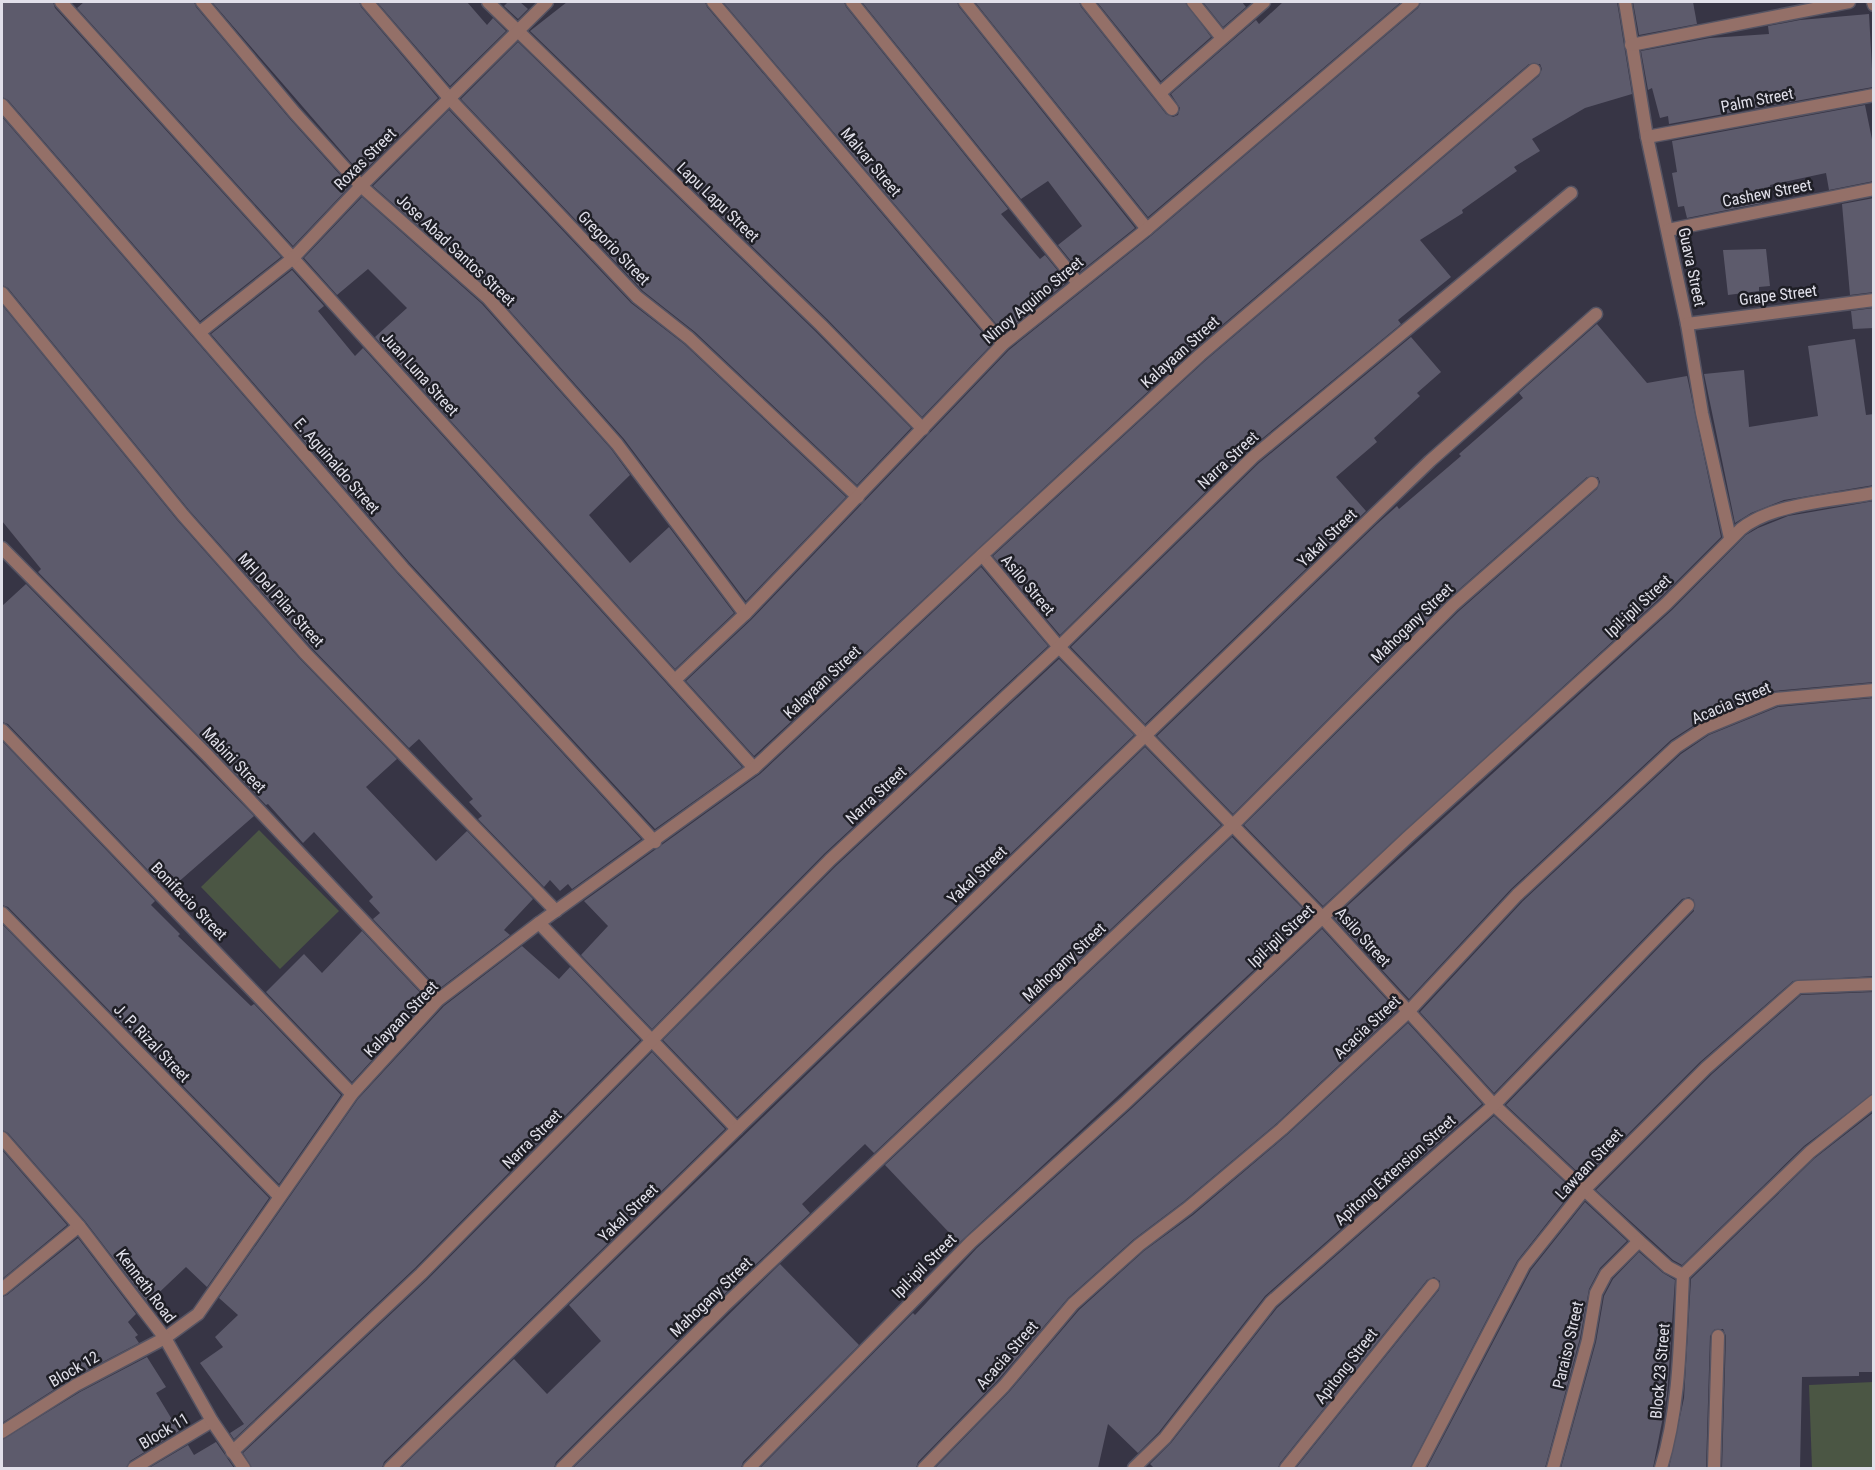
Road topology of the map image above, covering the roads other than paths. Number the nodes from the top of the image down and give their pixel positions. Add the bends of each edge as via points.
1 (61, 2) edge
2 (202, 2) edge
3 (368, 2) edge
4 (488, 2) edge
5 (547, 2) edge
6 (713, 2) edge
7 (852, 2) edge
8 (965, 2) edge
9 (1087, 2) edge
10 (1193, 2) edge
11 (1264, 2) edge
12 (1413, 2) edge
13 (1624, 2) edge
14 (1849, 2) edge
15 (518, 32) junction
16 (1222, 38) junction
17 (1631, 45) junction
18 (1534, 70) dead end
19 (1160, 93) junction
20 (1874, 95) edge
21 (450, 99) junction
22 (2, 105) edge
23 (1172, 109) dead end
24 (1647, 137) junction
25 (361, 186) junction
26 (1874, 189) edge
27 (1571, 193) dead end
28 (1147, 229) junction
29 (1668, 230) junction
30 (292, 259) junction
31 (1078, 283) junction
32 (2, 293) edge
33 (1874, 300) edge
34 (1596, 314) dead end
35 (1687, 324) junction
36 (200, 332) junction
37 (1003, 344) junction
38 (923, 429) junction
39 (1592, 483) dead end
40 (1874, 493) edge
41 (858, 497) junction
42 (1730, 538) junction
43 (2, 548) edge
44 (981, 555) junction
45 (745, 614) junction
46 (1059, 647) junction
47 (676, 679) junction
48 (1874, 690) edge
49 (2, 730) edge
50 (1144, 737) junction
51 (754, 768) junction
52 (1233, 825) junction
53 (655, 842) junction
54 (1689, 904) dead end
55 (556, 911) junction
56 (2, 913) edge
57 (1324, 919) junction
58 (539, 923) junction
59 (1874, 984) edge
60 (438, 1000) junction
61 (1408, 1012) junction
62 (651, 1039) junction
63 (352, 1094) junction
64 (1874, 1101) edge
65 (1494, 1105) junction
66 (737, 1129) junction
67 (2, 1138) edge
68 (6, 1151) edge
69 (1584, 1191) junction
70 (279, 1196) junction
71 (79, 1226) junction
72 (1639, 1241) junction
73 (1683, 1275) junction
74 (1433, 1285) dead end
75 (2, 1289) edge
76 (1718, 1336) dead end
77 (165, 1338) junction
78 (212, 1421) junction
79 (2, 1432) edge
80 (232, 1452) junction
81 (134, 1468) edge
82 (244, 1468) edge
83 (390, 1468) edge
84 (562, 1468) edge
85 (749, 1468) edge
86 (924, 1468) edge
87 (1134, 1468) edge
88 (1286, 1468) edge
89 (1418, 1468) edge
90 (1553, 1468) edge
91 (1661, 1468) edge
92 (1714, 1468) edge

1 - 30 street, Juan Luna Street
2 - 25 street, Jose Abad Santos Street
3 - 21 street, Gregorio Street
4 - 15 street, Lapu Lapu Street
5 - 15 street, Roxas Street
6 - 37 street, Malvar Street
7 - 31 street
8 - 28 street
9 - 19 street
10 - 16 street
11 - 16 street
12 - 28 street, Ninoy Aquino Street
13 - 17 street, Guava Street
14 - 17 street
15 - 21 street, Roxas Street
15 - 38 street, Lapu Lapu Street via 813,316
16 - 19 street
17 - 24 street, Guava Street
18 - 44 street, Kalayaan Street via 1200,355
19 - 23 street
20 - 24 street, Palm Street
21 - 25 street, Roxas Street
21 - 41 street, Gregorio Street via 637,297 689,338
22 - 36 street, E. Aguinaldo Street
24 - 29 street, Guava Street
25 - 30 street, Roxas Street
25 - 45 street, Jose Abad Santos Street via 488,298 617,444
26 - 29 street, Cashew Street
27 - 46 street, Narra Street via 1253,457
28 - 31 street, Ninoy Aquino Street
29 - 35 street, Guava Street
30 - 36 street, Roxas Street
30 - 47 street, Juan Luna Street
31 - 37 street, Ninoy Aquino Street
32 - 55 street, MH Del Pilar Street via 183,515 305,653
33 - 35 street, Grape Street
34 - 50 street, Yakal Street via 1430,461
35 - 42 street, Guava Street
36 - 53 street, E. Aguinaldo Street via 403,568
37 - 38 street, Ninoy Aquino Street
38 - 41 street, Ninoy Aquino Street
39 - 52 street, Mahogany Street via 1453,605
40 - 42 street, Ipil-ipil Street via 1772,512 1754,518
41 - 45 street, Ninoy Aquino Street
42 - 57 street, Ipil-ipil Street via 1666,604 1408,837
43 - 60 street, Mabini Street via 209,757
44 - 46 street, Asilo Street
44 - 51 street, Kalayaan Street
45 - 47 street, Ninoy Aquino Street
46 - 50 street, Asilo Street
46 - 62 street, Narra Street via 830,860
47 - 51 street, Juan Luna Street
48 - 61 street, Acacia Street via 1776,699 1705,728 1676,747 1517,895
49 - 63 street, Bonifacio Street
50 - 52 street, Asilo Street
50 - 66 street, Yakal Street
51 - 53 street, Kalayaan Street
52 - 57 street, Asilo Street
52 - 84 street, Mahogany Street via 724,1306
53 - 55 street, Kalayaan Street
54 - 65 street, Apitong Extension Street
55 - 58 street, Kalayaan Street
56 - 70 street, J. P. Rizal Street
57 - 61 street, Asilo Street
57 - 85 street, Ipil-ipil Street via 971,1242
58 - 60 street, Kalayaan Street
58 - 62 street
59 - 69 street, Lawaan Street via 1798,987 1706,1068
60 - 63 street, Kalayaan Street
61 - 65 street, Asilo Street
61 - 86 street, Acacia Street via 1282,1129 1073,1304 1005,1386
62 - 66 street
62 - 80 street, Narra Street via 421,1274
63 - 70 street, Kalayaan Street
64 - 73 street via 1801,1160
65 - 69 street, Asilo Street
65 - 87 street, Apitong Extension Street via 1271,1302 1165,1438
66 - 83 street, Yakal Street
67 - 68 street, Kenneth Road
68 - 71 street, Kenneth Road
69 - 72 street, Asilo Street
69 - 89 street, Lawaan Street via 1524,1265
70 - 77 street, Kalayaan Street via 198,1314
71 - 75 street
71 - 77 street, Kenneth Road
72 - 73 street, Asilo Street
72 - 90 street, Paraiso Street via 1606,1274 1596,1293 1588,1340
73 - 91 street, Block 23 Street via 1669,1441
74 - 88 street, Apitong Street
76 - 92 street
77 - 78 street, Kenneth Road
77 - 79 street, Block 12 via 76,1385
78 - 80 street, Kenneth Road
78 - 81 street, Block 11
80 - 82 street, Kenneth Road

